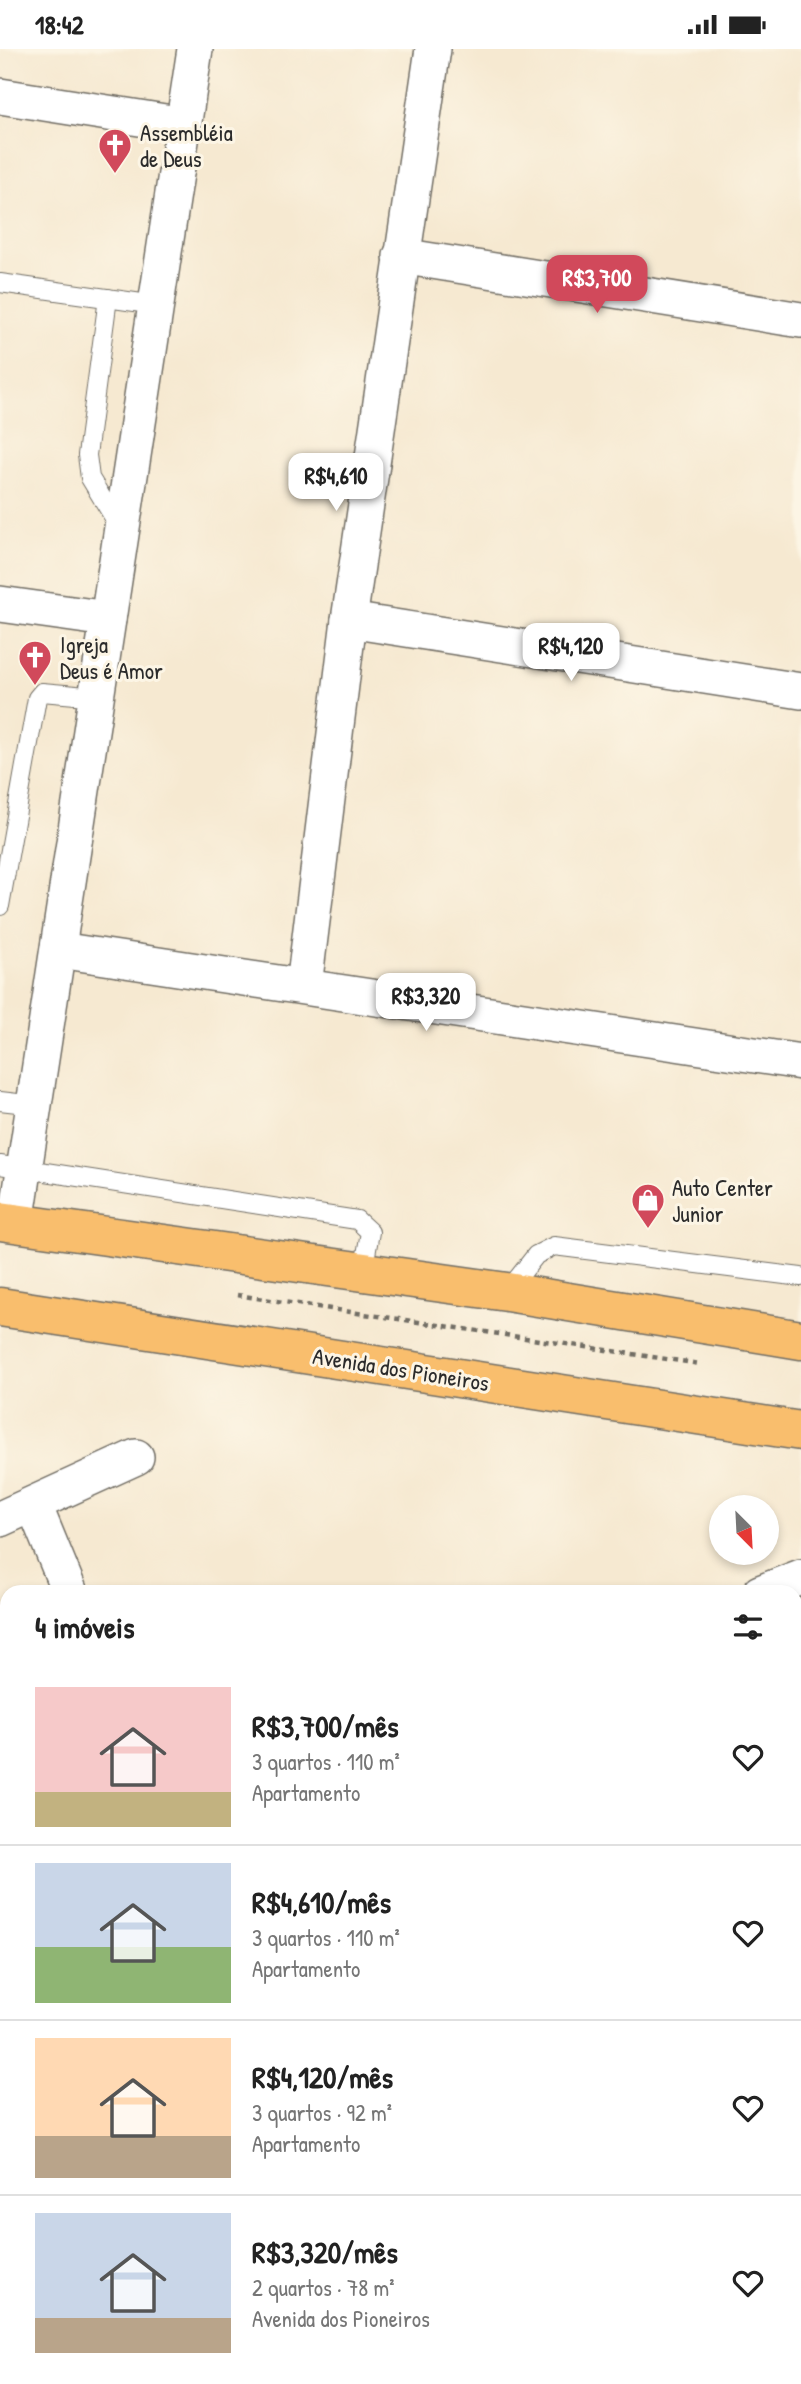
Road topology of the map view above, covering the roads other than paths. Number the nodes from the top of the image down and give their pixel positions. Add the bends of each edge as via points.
1 (195, 49) edge
2 (433, 49) edge
3 (0, 96) edge
4 (184, 125) junction
5 (401, 256) junction
6 (0, 283) edge
7 (108, 298) junction
8 (156, 305) junction
9 (801, 320) edge
10 (122, 530) junction
11 (0, 604) edge
12 (108, 619) junction
13 (349, 620) junction
14 (801, 691) edge
15 (98, 697) junction
16 (0, 907) edge
17 (60, 950) junction
18 (304, 986) junction
19 (801, 1062) edge
20 (0, 1101) edge
21 (35, 1105) junction
22 (13, 1168) edge
23 (8, 1222) edge
24 (363, 1272) junction
25 (801, 1277) edge
26 (507, 1292) junction
27 (0, 1307) edge
28 (801, 1340) edge
29 (801, 1431) edge
30 (136, 1457) dead end
31 (34, 1504) junction
32 (0, 1519) edge
33 (801, 1577) edge
34 (67, 1585) edge
35 (780, 1585) edge

1 - 4 street
2 - 5 street
3 - 4 street
4 - 8 street
5 - 9 street
5 - 13 street
6 - 7 lane
7 - 8 lane
7 - 10 lane via 87,455 90,478
8 - 10 street
10 - 12 street
11 - 12 street
12 - 15 street
13 - 14 street
13 - 18 street
15 - 16 lane via 42,692 37,698
15 - 17 street
17 - 18 street
17 - 21 street
18 - 19 street
20 - 21 lane
21 - 22 street
22 - 23 street
22 - 24 lane via 357,1220 370,1231
23 - 24 main road
24 - 26 main road
25 - 26 lane via 554,1246 536,1255
26 - 28 main road
27 - 29 main road, Avenida dos Pioneiros
30 - 31 street
31 - 32 street
31 - 34 street
33 - 35 street

